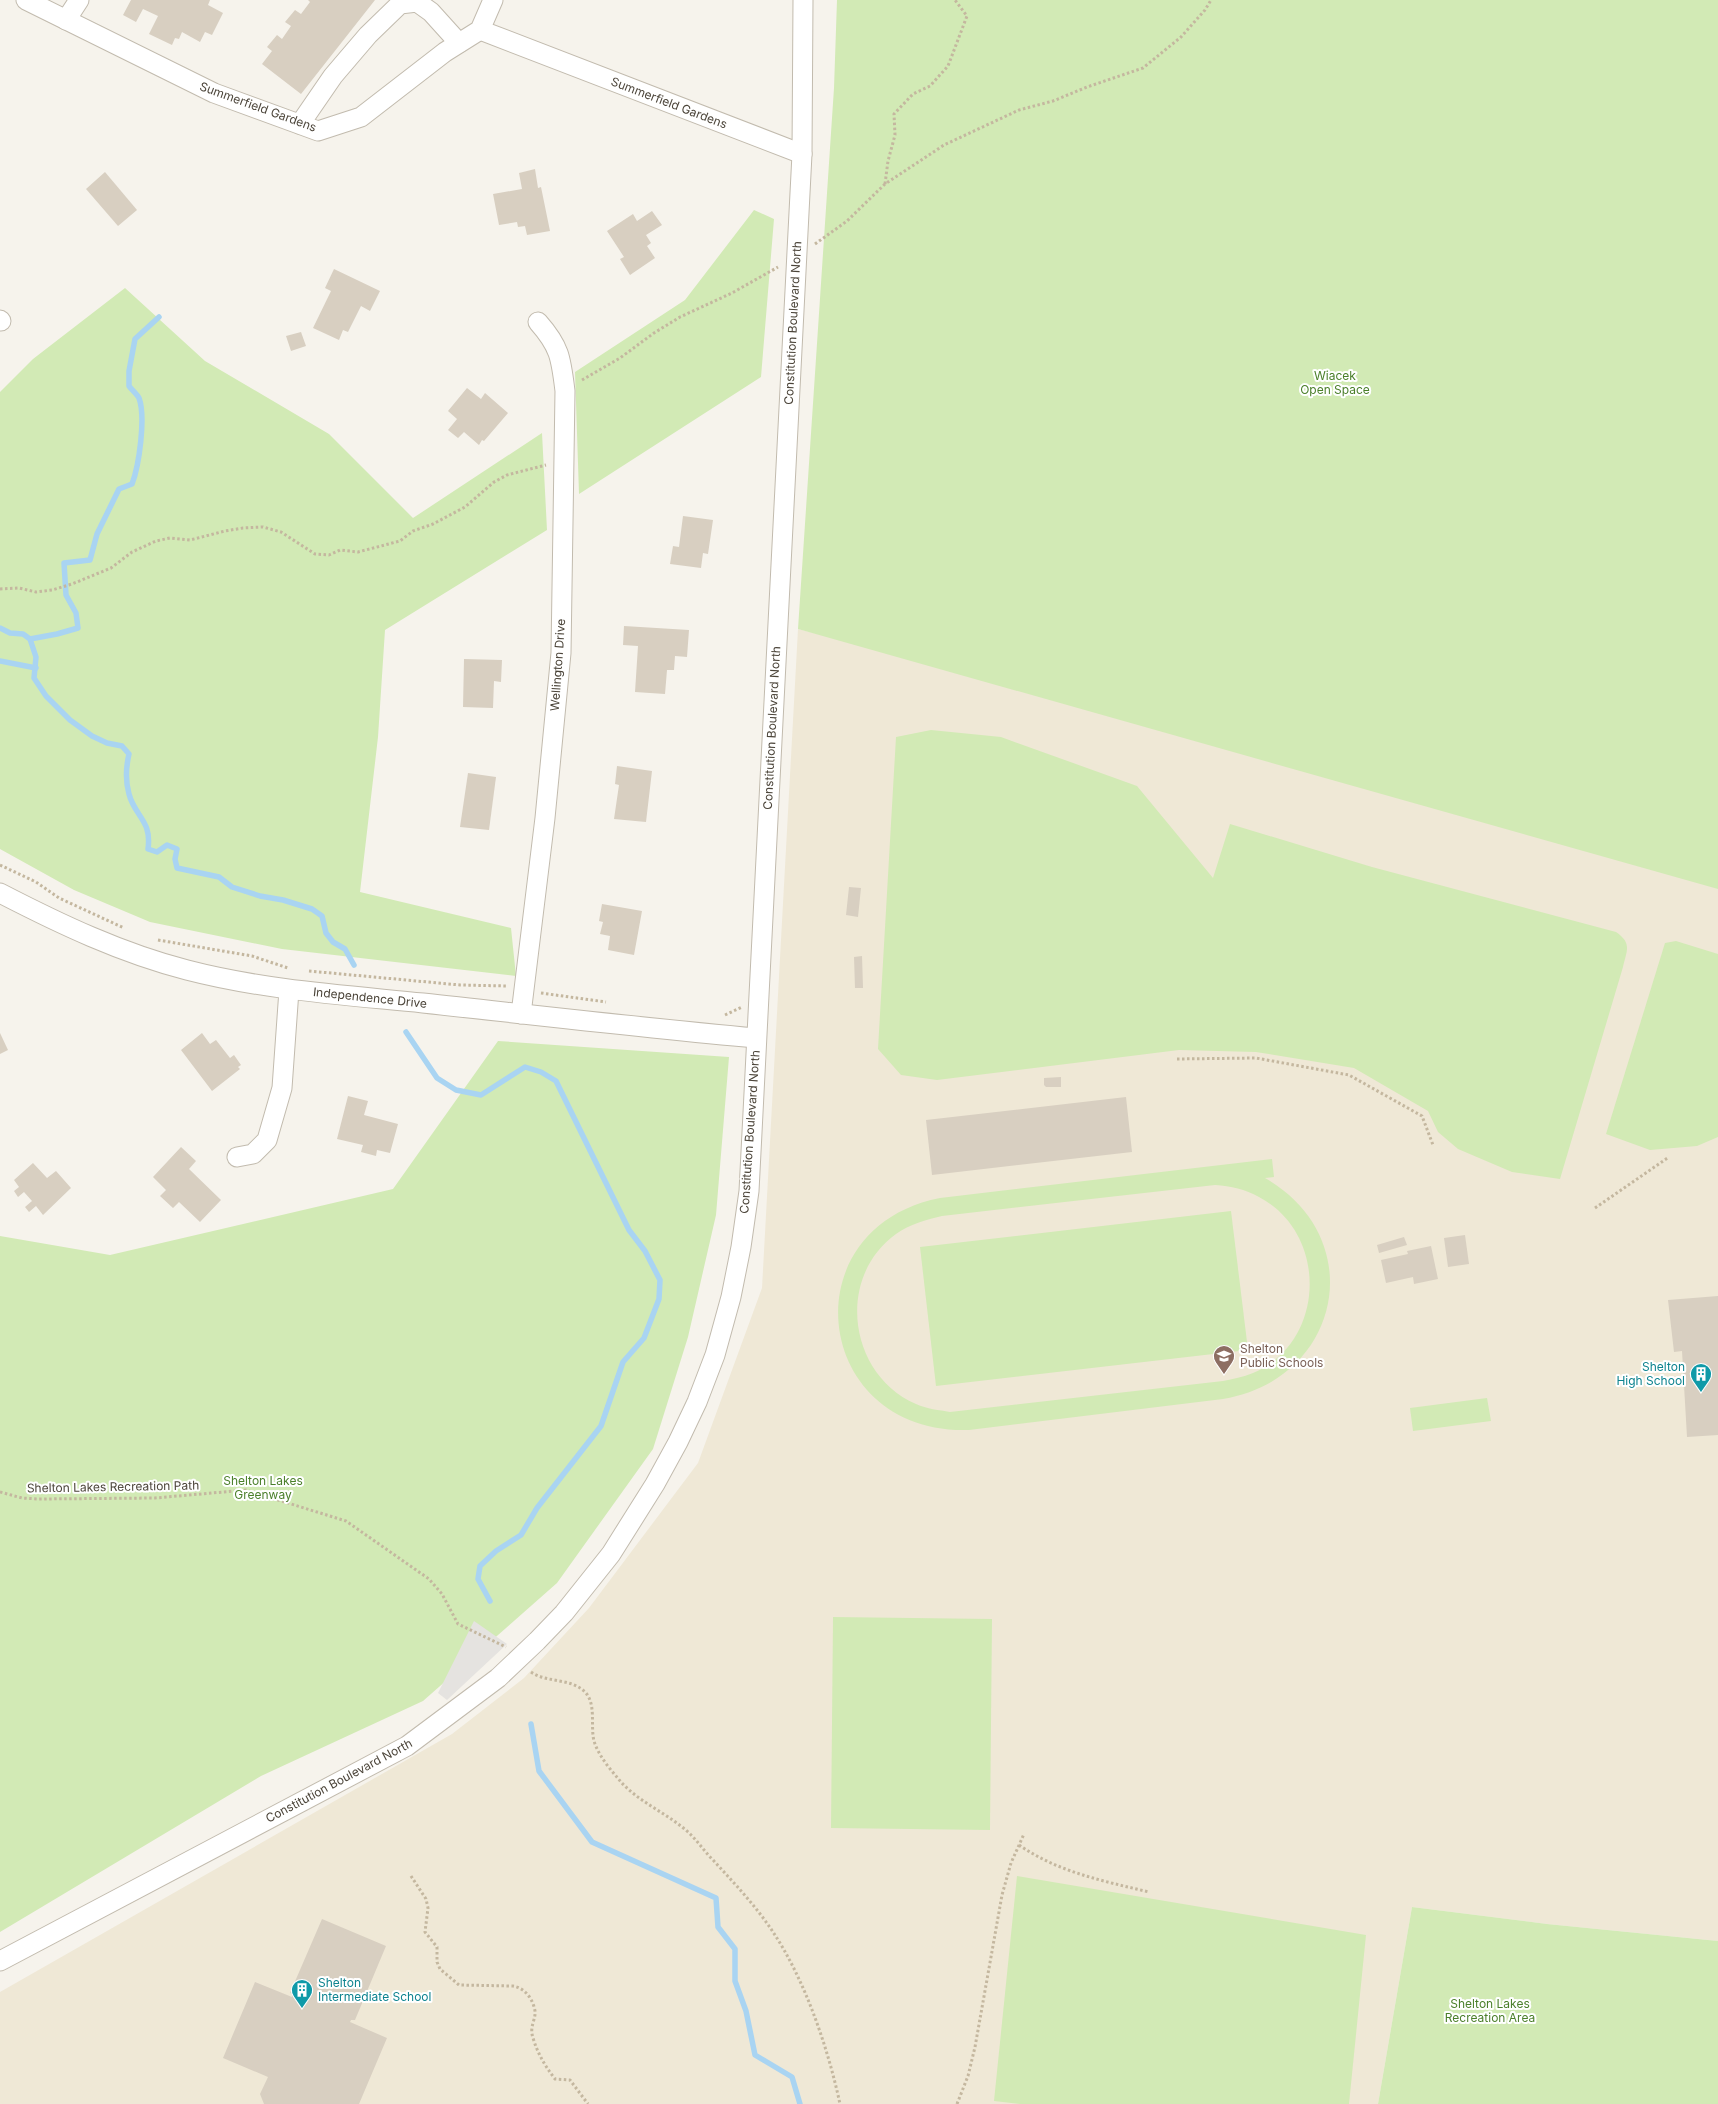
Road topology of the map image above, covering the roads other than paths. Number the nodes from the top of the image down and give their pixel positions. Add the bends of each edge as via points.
1 (26, 0) edge
2 (79, 0) edge
3 (493, 0) edge
4 (803, 0) edge
5 (66, 20) junction
6 (480, 30) junction
7 (459, 44) junction
8 (300, 124) junction
9 (802, 154) junction
10 (538, 322) dead end
11 (0, 893) edge
12 (289, 990) junction
13 (521, 1014) junction
14 (756, 1038) junction
15 (237, 1157) dead end
16 (0, 1961) edge

1 - 5 street, Summerfield Gardens
2 - 5 street
3 - 6 street
4 - 9 street, Constitution Boulevard North
5 - 8 street, Summerfield Gardens via 214,93
6 - 7 street, Summerfield Gardens
6 - 9 street, Summerfield Gardens
7 - 8 street, Summerfield Gardens via 361,117 318,131
7 - 8 street via 431,12 417,2 400,4 333,76
9 - 14 street, Constitution Boulevard North
10 - 13 street, Wellington Drive via 553,339 561,359 565,391 561,653 546,818
11 - 12 street, Independence Drive via 63,926 146,958 188,971
12 - 13 street, Independence Drive
12 - 15 street via 282,1088 270,1132 267,1140 253,1154
13 - 14 street, Independence Drive
14 - 16 street, Constitution Boulevard North via 749,1191 731,1297 715,1355 697,1402 660,1476 590,1581 537,1641 498,1678 407,1746

